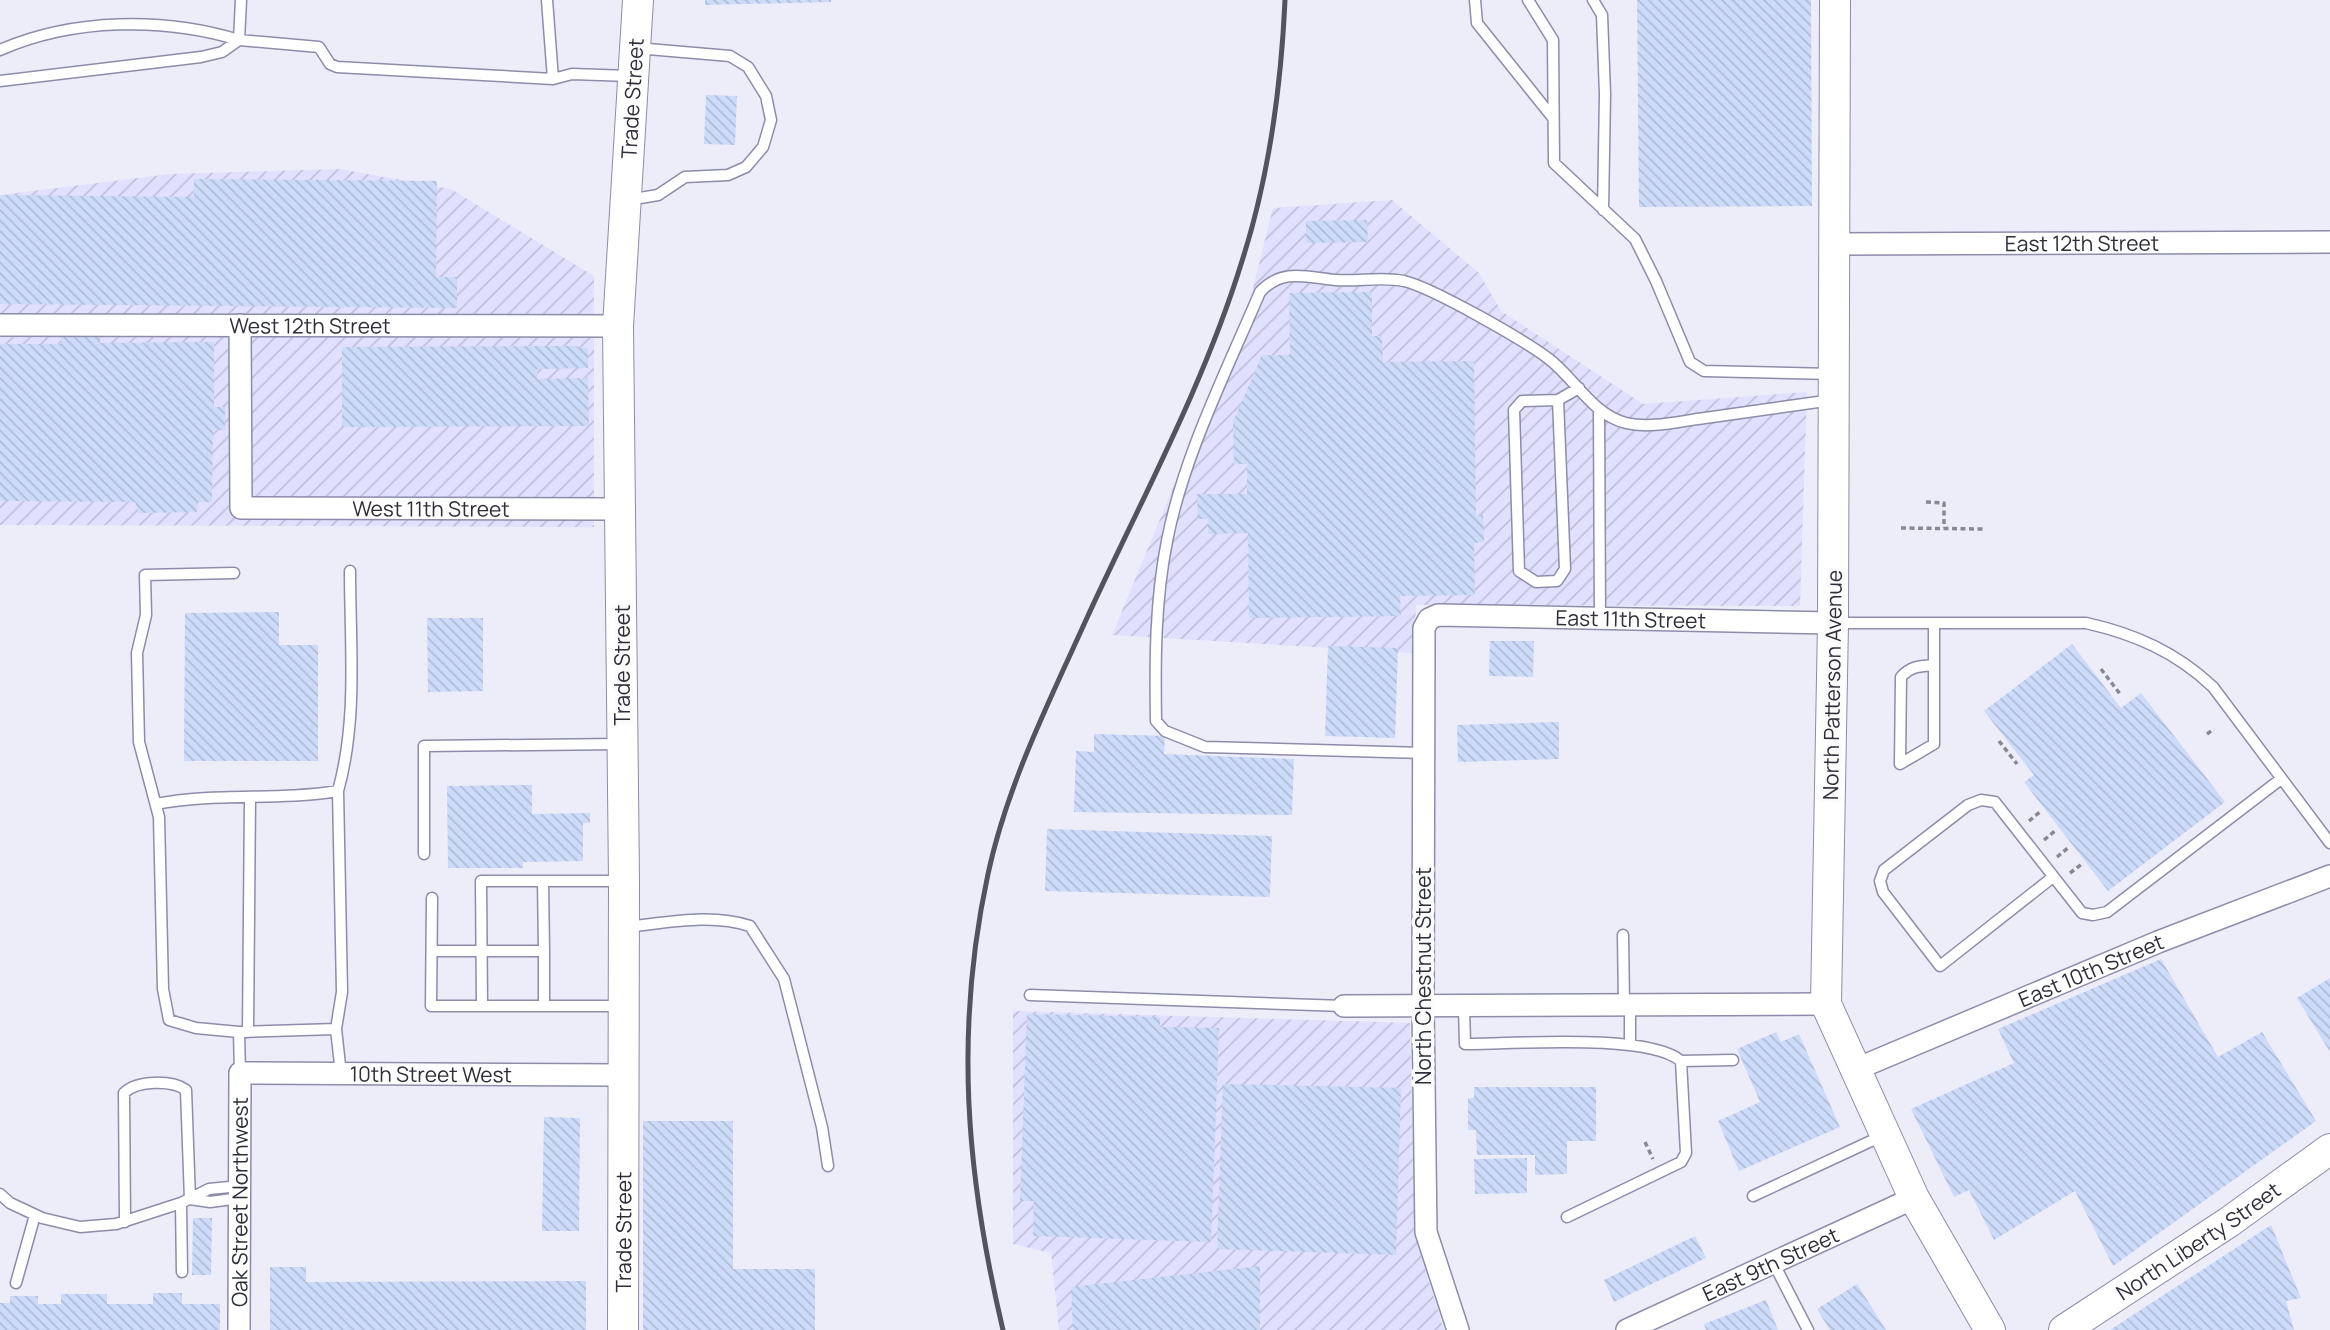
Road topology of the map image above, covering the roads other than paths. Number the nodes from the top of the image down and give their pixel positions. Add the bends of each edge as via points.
1 (241, 0) edge
2 (547, 0) edge
3 (638, 0) edge
4 (1475, 0) edge
5 (1528, 0) edge
6 (1593, 0) edge
7 (1835, 0) edge
8 (239, 40) junction
9 (0, 50) edge
10 (634, 62) junction
11 (553, 79) junction
12 (0, 81) edge
13 (1553, 118) junction
14 (625, 200) junction
15 (1602, 210) junction
16 (2330, 242) edge
17 (1835, 244) junction
18 (0, 325) edge
19 (240, 325) junction
20 (618, 326) junction
21 (1835, 387) junction
22 (1579, 388) junction
23 (1558, 400) junction
24 (1599, 410) junction
25 (621, 509) junction
26 (350, 571) dead end
27 (234, 573) dead end
28 (1429, 619) joint
29 (1600, 619) junction
30 (1833, 623) junction
31 (1934, 623) junction
32 (1934, 665) junction
33 (623, 744) junction
34 (1424, 752) junction
35 (2281, 779) junction
36 (338, 791) junction
37 (250, 797) junction
38 (156, 804) junction
39 (2330, 844) edge
40 (424, 854) dead end
41 (2330, 876) edge
42 (2053, 877) junction
43 (543, 881) junction
44 (624, 881) junction
45 (432, 898) dead end
46 (624, 928) junction
47 (1623, 935) dead end
48 (432, 951) junction
49 (481, 951) junction
50 (544, 951) junction
51 (1030, 995) dead end
52 (1826, 1004) junction
53 (1627, 1005) junction
54 (482, 1006) junction
55 (544, 1006) junction
56 (624, 1006) junction
57 (1344, 1006) joint
58 (1423, 1007) junction
59 (1464, 1008) junction
60 (336, 1029) junction
61 (243, 1032) junction
62 (1630, 1044) junction
63 (1733, 1060) dead end
64 (1681, 1061) junction
65 (1854, 1070) junction
66 (240, 1073) junction
67 (341, 1074) junction
68 (624, 1075) junction
69 (1884, 1135) junction
70 (2330, 1149) edge
71 (828, 1166) dead end
72 (240, 1192) junction
73 (0, 1194) edge
74 (1753, 1196) dead end
75 (1914, 1198) junction
76 (185, 1201) junction
77 (34, 1215) junction
78 (1567, 1217) dead end
79 (125, 1222) junction
80 (1773, 1262) junction
81 (182, 1272) dead end
82 (16, 1283) dead end
83 (239, 1330) edge
84 (623, 1330) edge
85 (1458, 1330) edge
86 (1627, 1330) edge
87 (1808, 1330) edge
88 (1990, 1330) edge
89 (2064, 1330) edge

1 - 8 lane
2 - 11 lane
3 - 10 main road, Trade Street
4 - 13 lane via 1477,23
5 - 13 lane via 1553,40
6 - 15 lane via 1602,15
7 - 17 main road, North Patterson Avenue
8 - 9 lane via 205,29 108,25 48,33
8 - 11 lane via 319,47 337,67
8 - 12 lane via 222,52 201,57
10 - 11 lane
10 - 14 main road, Trade Street
10 - 14 lane via 730,56 748,67 766,96 771,120 763,147 746,167 728,175 685,177 658,195
13 - 15 lane via 1554,163
14 - 20 main road, Trade Street
15 - 21 lane via 1634,239 1696,368
16 - 17 street, East 12th Street
17 - 21 main road, North Patterson Avenue
18 - 19 street, West 12th Street
19 - 20 street, West 12th Street
19 - 25 street, West 11th Street via 241,508
20 - 25 main road, Trade Street
21 - 24 lane via 1644,425 1609,418
21 - 30 main road, North Patterson Avenue
22 - 23 lane
22 - 24 lane
22 - 34 lane via 1531,347 1419,286 1385,278 1337,280 1295,275 1280,276 1260,292 1198,438 1167,540 1154,639 1156,722 1172,735 1205,747
23 - 23 lane via 1522,401 1514,410 1519,571 1536,582 1557,581 1565,569
24 - 29 lane
25 - 33 main road, Trade Street
26 - 36 lane via 353,683 346,762
27 - 38 lane via 145,575 146,615 137,653 139,742
28 - 29 street, East 11th Street via 1438,615
28 - 34 street, North Chestnut Street via 1424,628
29 - 30 street, East 11th Street
30 - 31 lane
30 - 52 main road, North Patterson Avenue
31 - 32 lane
31 - 35 lane via 2086,623 2155,644 2192,667 2213,687
32 - 32 lane via 1934,744 1900,764 1901,677 1918,666
33 - 40 lane via 424,747
33 - 44 main road, Trade Street
34 - 58 street, North Chestnut Street
35 - 39 lane
35 - 42 lane via 2107,912 2082,913
36 - 37 lane via 302,797
36 - 60 lane via 342,992
37 - 38 lane via 190,797
37 - 61 lane
38 - 61 lane via 163,989 169,1020 196,1028
41 - 65 street, East 10th Street via 2158,942
42 - 42 lane via 1995,802 1981,800 1968,805 1884,870 1880,881 1883,892 1940,966
43 - 44 lane
43 - 49 lane via 481,881
43 - 50 lane
44 - 46 main road, Trade Street
45 - 48 lane
46 - 56 main road, Trade Street
46 - 71 lane via 709,919 750,926 784,979
47 - 53 lane
48 - 49 lane
48 - 54 lane via 431,1006
49 - 50 lane
49 - 54 lane
50 - 55 lane
51 - 57 lane
52 - 53 street
52 - 65 main road, North Patterson Avenue
53 - 59 street
53 - 62 lane
54 - 55 lane
55 - 56 lane
56 - 68 main road, Trade Street
57 - 58 street
58 - 59 street
58 - 85 street, North Chestnut Street via 1426,1232
59 - 62 lane via 1465,1044
60 - 61 lane
60 - 67 lane
61 - 66 lane
62 - 64 lane via 1660,1048
63 - 64 lane
64 - 78 lane via 1686,1153 1681,1162
65 - 69 main road, North Patterson Avenue
66 - 67 street, 10th Street West
66 - 72 street, Oak Street Northwest
67 - 68 street, 10th Street West
68 - 84 main road, Trade Street
69 - 74 lane
69 - 75 main road, North Patterson Avenue
70 - 89 main road, North Liberty Street via 2229,1222
72 - 76 lane via 210,1202
72 - 83 street, Oak Street Northwest
73 - 77 lane
75 - 80 street, East 9th Street
75 - 88 main road, North Patterson Avenue
76 - 79 lane
76 - 79 lane via 187,1090 179,1085 129,1088 124,1093
76 - 81 lane
77 - 79 lane via 80,1227
77 - 82 lane
80 - 86 street, East 9th Street
80 - 87 lane

